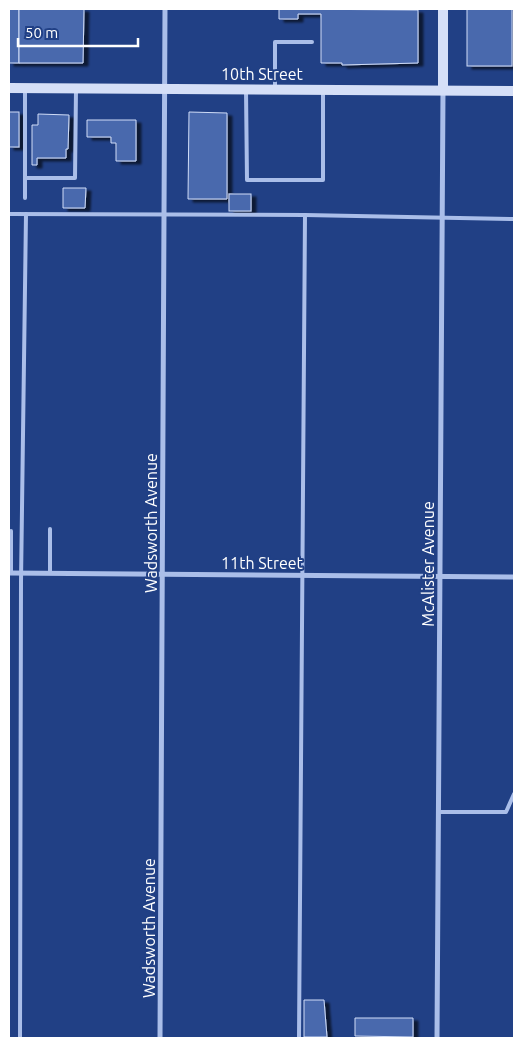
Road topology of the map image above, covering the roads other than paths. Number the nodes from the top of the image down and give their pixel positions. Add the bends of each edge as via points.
1 (165, 9) edge
2 (443, 9) edge
3 (312, 42) dead end
4 (9, 88) edge
5 (25, 88) junction
6 (76, 88) junction
7 (165, 88) junction
8 (246, 89) junction
9 (275, 89) junction
10 (323, 89) junction
11 (443, 90) junction
12 (514, 91) edge
13 (25, 178) junction
14 (25, 198) dead end
15 (9, 214) edge
16 (26, 214) junction
17 (165, 214) junction
18 (305, 215) junction
19 (442, 218) junction
20 (514, 219) edge
21 (50, 529) dead end
22 (12, 531) dead end
23 (10, 573) edge
24 (21, 573) junction
25 (50, 574) junction
26 (163, 574) junction
27 (302, 575) junction
28 (441, 576) junction
29 (514, 577) edge
30 (514, 794) edge
31 (439, 812) junction
32 (20, 1038) edge
33 (160, 1038) edge
34 (299, 1038) edge
35 (437, 1038) edge

1 - 7 street, Wadsworth Avenue
2 - 11 street
3 - 9 lane via 275,42
4 - 5 street, 10th Street
5 - 6 street, 10th Street
5 - 13 lane
6 - 7 street, 10th Street
6 - 13 lane via 75,178
7 - 8 street, 10th Street
7 - 17 street, Wadsworth Avenue
8 - 9 street, 10th Street
8 - 10 lane via 247,180 323,180
9 - 10 street, 10th Street
10 - 11 street, 10th Street
11 - 12 street, 10th Street
11 - 19 street, McAlister Avenue
13 - 14 lane
15 - 16 lane
16 - 17 lane
16 - 24 lane
17 - 18 lane
17 - 26 street, Wadsworth Avenue
18 - 19 lane
18 - 27 lane
19 - 20 lane
19 - 28 street, McAlister Avenue
21 - 25 lane
22 - 23 lane
23 - 24 street, 11th Street
24 - 25 street, 11th Street
24 - 32 lane
25 - 26 street, 11th Street
26 - 27 street, 11th Street
26 - 33 street, Wadsworth Avenue
27 - 28 street, 11th Street
27 - 34 lane
28 - 29 street, 11th Street
28 - 31 street, McAlister Avenue
30 - 31 lane via 506,812
31 - 35 street, McAlister Avenue

